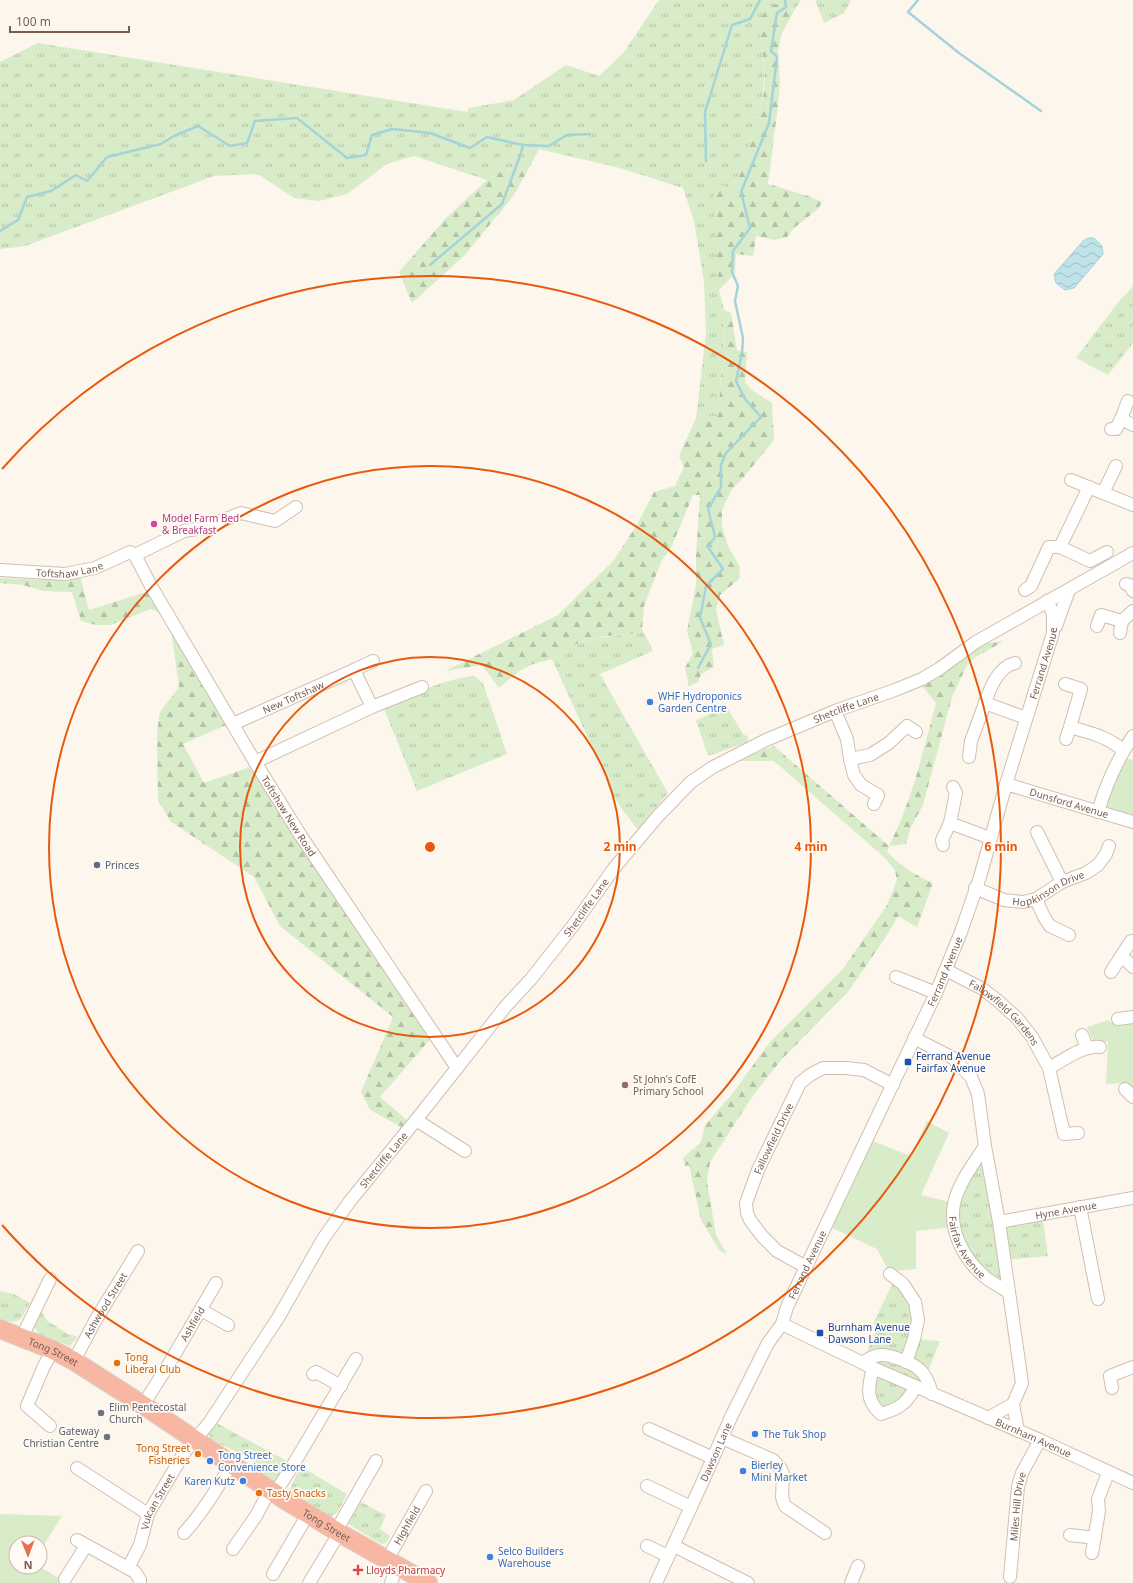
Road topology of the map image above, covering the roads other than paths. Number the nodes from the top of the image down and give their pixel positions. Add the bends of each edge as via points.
1 (1128, 401) dead end
2 (1122, 420) junction
3 (1133, 425) edge
4 (1111, 430) dead end
5 (1116, 466) dead end
6 (1071, 480) dead end
7 (1088, 488) junction
8 (1103, 493) junction
9 (1133, 505) edge
10 (296, 507) dead end
11 (1051, 545) junction
12 (1107, 552) dead end
13 (1133, 553) edge
14 (135, 555) junction
15 (0, 570) edge
16 (1025, 590) dead end
17 (1069, 590) junction
18 (1047, 601) junction
19 (1133, 611) edge
20 (1099, 618) dead end
21 (1122, 621) junction
22 (1053, 632) junction
23 (1120, 633) dead end
24 (373, 661) dead end
25 (1009, 662) dead end
26 (354, 670) junction
27 (1065, 684) dead end
28 (422, 687) dead end
29 (985, 703) junction
30 (372, 707) junction
31 (835, 711) junction
32 (1026, 718) junction
33 (233, 724) junction
34 (908, 725) dead end
35 (1133, 736) edge
36 (1123, 750) junction
37 (969, 757) dead end
38 (850, 759) junction
39 (254, 762) junction
40 (1006, 784) junction
41 (958, 790) dead end
42 (874, 804) dead end
43 (1098, 812) junction
44 (1133, 822) edge
45 (950, 823) junction
46 (1036, 832) dead end
47 (990, 838) junction
48 (941, 842) dead end
49 (1108, 846) dead end
50 (1062, 882) junction
51 (975, 888) junction
52 (1036, 899) junction
53 (1069, 935) dead end
54 (1131, 941) dead end
55 (1120, 958) junction
56 (1133, 967) edge
57 (946, 970) junction
58 (1111, 972) dead end
59 (896, 977) dead end
60 (936, 993) junction
61 (1133, 1017) edge
62 (1118, 1019) dead end
63 (1082, 1034) dead end
64 (914, 1038) junction
65 (1100, 1047) dead end
66 (1088, 1048) junction
67 (458, 1068) junction
68 (1049, 1068) junction
69 (893, 1085) junction
70 (416, 1120) junction
71 (1078, 1133) dead end
72 (985, 1146) junction
73 (459, 1152) dead end
74 (1133, 1198) edge
75 (1080, 1207) junction
76 (999, 1222) junction
77 (138, 1251) dead end
78 (806, 1267) junction
79 (890, 1274) dead end
80 (50, 1279) dead end
81 (216, 1283) dead end
82 (1008, 1292) junction
83 (1098, 1299) dead end
84 (201, 1310) junction
85 (782, 1324) junction
86 (228, 1325) dead end
87 (0, 1329) edge
88 (22, 1337) junction
89 (53, 1350) junction
90 (356, 1359) dead end
91 (74, 1361) junction
92 (906, 1362) junction
93 (868, 1366) junction
94 (1133, 1367) edge
95 (313, 1374) dead end
96 (341, 1386) junction
97 (915, 1387) junction
98 (1112, 1388) dead end
99 (932, 1394) junction
100 (1013, 1404) junction
101 (143, 1405) junction
102 (988, 1418) junction
103 (50, 1426) dead end
104 (649, 1429) dead end
105 (1018, 1431) junction
106 (722, 1438) junction
107 (194, 1440) junction
108 (1040, 1440) junction
109 (713, 1458) junction
110 (376, 1461) dead end
111 (231, 1464) junction
112 (77, 1468) dead end
113 (1108, 1473) junction
114 (1133, 1483) edge
115 (647, 1486) dead end
116 (272, 1491) junction
117 (426, 1491) dead end
118 (691, 1507) junction
119 (148, 1514) junction
120 (308, 1514) junction
121 (336, 1531) junction
122 (184, 1533) dead end
123 (825, 1533) dead end
124 (1070, 1535) dead end
125 (1095, 1538) junction
126 (646, 1546) dead end
127 (233, 1549) dead end
128 (671, 1551) junction
129 (1092, 1553) dead end
130 (392, 1563) junction
131 (858, 1566) dead end
132 (128, 1568) junction
133 (273, 1574) dead end
134 (65, 1579) dead end
135 (1013, 1579) edge
136 (742, 1582) edge
137 (140, 1583) edge
138 (309, 1583) edge
139 (391, 1583) edge
140 (428, 1583) edge
141 (656, 1583) edge
142 (851, 1583) edge

1 - 2 street
2 - 3 street
2 - 4 street via 1116,429
5 - 8 street
6 - 7 street
7 - 8 street
7 - 11 street
8 - 9 street
10 - 14 street via 275,521 242,513 204,528 184,531
11 - 12 street via 1090,561
11 - 16 street via 1032,586
13 - 17 street, Shetcliffe Lane
14 - 15 street, Toftshaw Lane via 130,552 95,568 65,574
14 - 33 street, Toftshaw New Road
17 - 18 street, Shetcliffe Lane
17 - 22 street
18 - 22 street, Ferrand Avenue via 1053,613
18 - 31 street, Shetcliffe Lane via 976,642 922,678
19 - 21 street
20 - 21 street
21 - 23 street
22 - 32 street, Ferrand Avenue
24 - 26 street, New Toftshaw
25 - 29 street via 996,679
26 - 30 street
26 - 33 street, New Toftshaw
27 - 36 street via 1083,686 1068,733 1099,735
28 - 30 street
29 - 32 street
29 - 37 street via 968,740
30 - 39 street
31 - 38 street via 847,739
31 - 67 street, Shetcliffe Lane via 766,740 713,767 691,782 658,816 620,862 572,927
32 - 40 street, Ferrand Avenue
33 - 39 street, Toftshaw New Road
34 - 38 street via 889,743 870,755
35 - 36 street
36 - 43 street via 1113,769
38 - 42 street via 854,775 861,785 878,795
39 - 67 street, Toftshaw New Road
40 - 43 street, Dunsford Avenue
40 - 47 street, Ferrand Avenue
41 - 45 street
43 - 44 street, Dunsford Avenue
45 - 47 street
45 - 48 street
46 - 50 street
47 - 51 street, Ferrand Avenue
49 - 50 street, Hopkinson Drive via 1098,865 1086,873
50 - 52 street, Hopkinson Drive
51 - 52 street, Hopkinson Drive via 1004,900 1023,902
51 - 57 street, Ferrand Avenue
52 - 53 street via 1050,926
54 - 55 street
55 - 56 street
55 - 58 street
57 - 60 street, Ferrand Avenue
57 - 68 street, Fallowfield Gardens via 981,988 1017,1018 1032,1037
59 - 60 street
60 - 64 street, Ferrand Avenue
61 - 62 street
63 - 66 street
64 - 69 street, Ferrand Avenue
64 - 72 street, Fairfax Avenue via 953,1058 971,1077 978,1094
65 - 66 street
66 - 68 street
67 - 70 street, Shetcliffe Lane
68 - 71 street, Fallowfield Gardens via 1059,1135
69 - 78 street, Ferrand Avenue
69 - 78 street, Fallowfield Drive via 864,1070 823,1068 810,1075 800,1083 758,1170 746,1203 750,1220 777,1252
70 - 73 street
70 - 107 street, Shetcliffe Lane via 359,1189 328,1232 278,1318 209,1423
72 - 76 street, Fairfax Avenue
72 - 82 street, Fairfax Avenue via 967,1173 954,1203 953,1227 965,1256 985,1277
74 - 75 street, Hyne Avenue
75 - 76 street, Hyne Avenue
75 - 83 street
76 - 82 street, Fairfax Avenue
77 - 91 street, Ashwood Street
78 - 85 street, Ferrand Avenue via 787,1306
79 - 92 street via 903,1284 915,1302 918,1320
80 - 88 street
81 - 84 street, Ashfield
82 - 100 street, Fairfax Avenue via 1022,1383
84 - 86 street
84 - 101 street, Ashfield
85 - 93 street, Burnham Avenue
85 - 106 street, Dawson Lane via 768,1343
87 - 88 highway, Tong Street
88 - 89 highway, Tong Street
89 - 91 highway, Tong Street
89 - 103 street via 27,1406
90 - 96 street
91 - 101 highway, Tong Street
92 - 93 street via 881,1355 868,1359
92 - 99 street via 919,1368 926,1376
93 - 97 street, Burnham Avenue
93 - 97 street via 872,1407 881,1414 901,1406
94 - 98 street via 1105,1375
95 - 96 street via 316,1372
96 - 116 street via 293,1465
97 - 99 street, Burnham Avenue
99 - 102 street, Burnham Avenue
100 - 102 street
100 - 105 street
101 - 107 highway, Tong Street
102 - 105 street, Burnham Avenue
104 - 109 street
105 - 108 street, Burnham Avenue
106 - 109 street, Dawson Lane
106 - 123 street via 773,1460 783,1474 782,1497 785,1506
107 - 111 highway, Tong Street
107 - 119 street, Vulcan Street
108 - 113 street, Burnham Avenue
108 - 135 street, Miles Hill Drive via 1022,1473 1018,1488
109 - 118 street, Dawson Lane
110 - 121 street
111 - 116 highway, Tong Street
111 - 122 street via 195,1521
112 - 119 street
113 - 114 street, Burnham Avenue
113 - 125 street via 1098,1498
115 - 118 street
116 - 120 highway, Tong Street
116 - 127 street
117 - 130 street, Highfield
118 - 128 street, Dawson Lane
119 - 132 street, Vulcan Street via 140,1545
120 - 121 highway, Tong Street
120 - 133 street
121 - 130 highway, Tong Street
121 - 138 street via 335,1540
124 - 125 street
125 - 129 street
126 - 128 street
128 - 136 street
128 - 141 street, Dawson Lane
130 - 139 street, Highfield
130 - 140 highway, Tong Street
131 - 142 street
132 - 134 street via 82,1543
132 - 137 street via 135,1572

